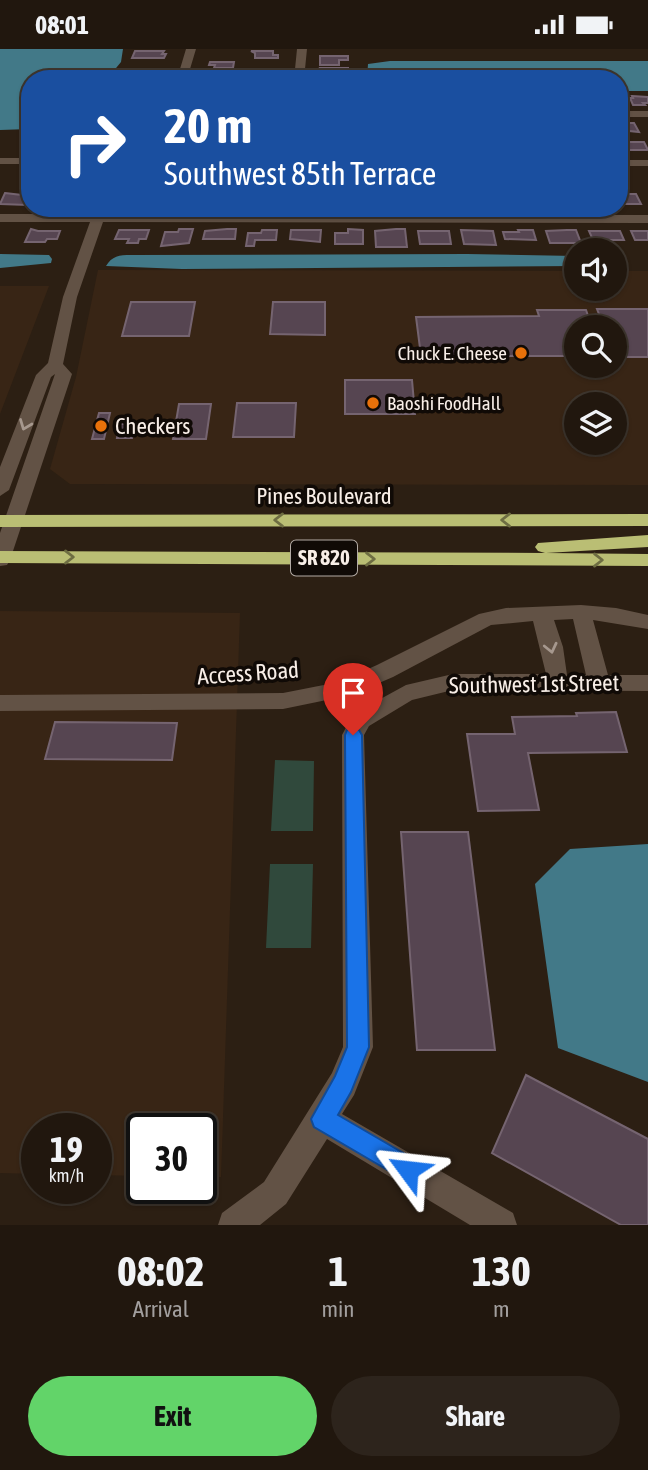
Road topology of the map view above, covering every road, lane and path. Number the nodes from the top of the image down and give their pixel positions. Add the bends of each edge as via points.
1 (191, 49) edge
2 (302, 49) edge
3 (185, 70) edge
4 (300, 70) edge
5 (628, 114) edge
6 (648, 114) edge
7 (0, 161) edge
8 (21, 162) edge
9 (628, 163) edge
10 (648, 163) edge
11 (21, 217) edge
12 (98, 217) edge
13 (627, 217) edge
14 (0, 218) edge
15 (648, 219) edge
16 (55, 365) junction
17 (0, 490) edge
18 (648, 520) edge
19 (6, 521) edge
20 (648, 541) edge
21 (0, 558) edge
22 (485, 559) junction
23 (648, 560) edge
24 (541, 613) junction
25 (581, 613) junction
26 (648, 622) edge
27 (599, 681) junction
28 (648, 683) edge
29 (558, 684) junction
30 (0, 703) edge
31 (322, 1119) junction
32 (234, 1225) edge
33 (501, 1225) edge

1 - 3 street
2 - 4 street
5 - 6 street
7 - 8 street
9 - 10 street
11 - 14 street
12 - 16 street via 70,297
13 - 15 street
16 -> 17 street via 44,375
16 - 19 street via 64,374
18 -> 19 highway, Pines Boulevard / SR 820
19 - 21 street
20 - 22 highway via 518,549
21 -> 22 highway, SR 820
22 -> 23 highway, SR 820
24 - 25 street, Access Road
24 -> 29 street
24 - 30 street, Access Road via 486,619 343,689 283,701
25 - 26 street, Access Road
25 - 27 street
27 - 28 street, Southwest 1st Street
27 - 29 street, Southwest 1st Street
29 - 31 street, Southwest 1st Street via 453,682 406,693 361,720 353,735 358,1047
31 - 32 street via 275,1193
31 - 33 street

